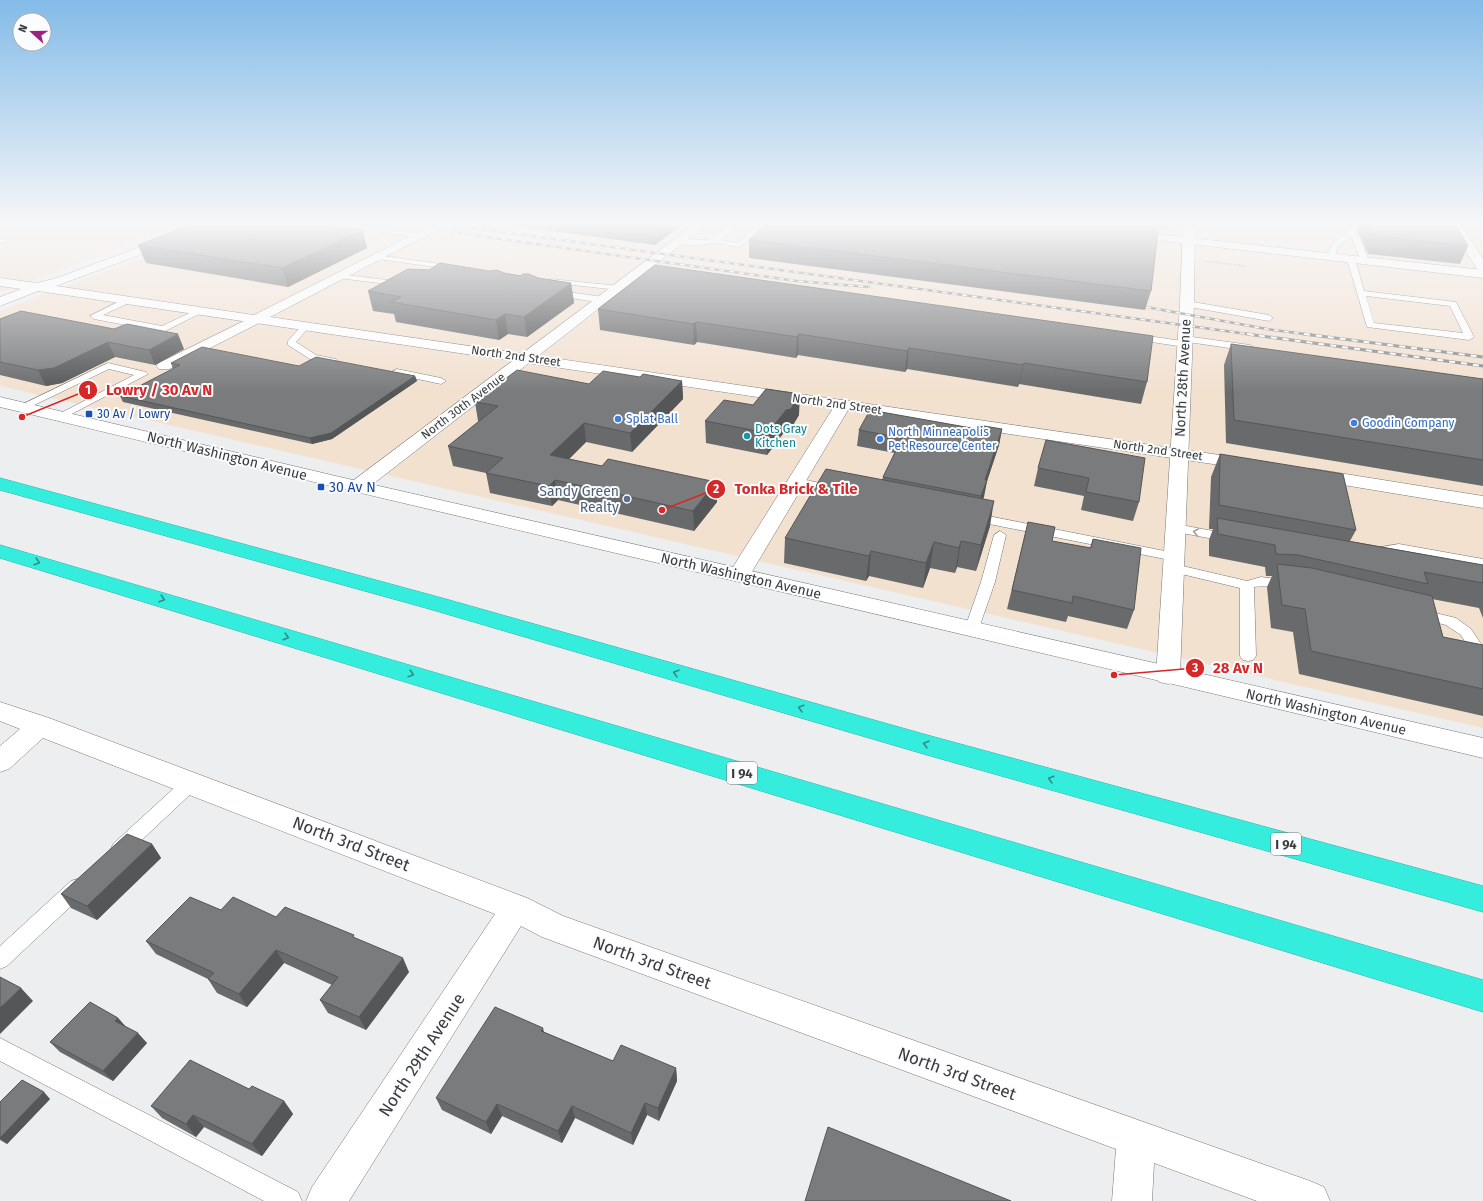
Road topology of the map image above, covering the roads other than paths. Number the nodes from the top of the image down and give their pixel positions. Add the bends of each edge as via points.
1 (53, 279) edge
2 (67, 279) edge
3 (335, 279) edge
4 (357, 279) edge
5 (631, 279) edge
6 (1187, 279) edge
7 (1356, 279) edge
8 (544, 280) edge
9 (0, 282) edge
10 (414, 285) edge
11 (38, 288) junction
12 (619, 288) junction
13 (542, 291) edge
14 (1360, 293) junction
15 (128, 300) junction
16 (603, 300) junction
17 (0, 302) edge
18 (1187, 304) junction
19 (201, 311) junction
20 (1269, 318) dead end
21 (256, 319) junction
22 (306, 326) junction
23 (1125, 336) edge
24 (1185, 342) junction
25 (1264, 350) edge
26 (526, 358) junction
27 (343, 362) edge
28 (164, 366) dead end
29 (388, 371) edge
30 (441, 380) dead end
31 (0, 402) edge
32 (843, 405) junction
33 (22, 407) junction
34 (60, 416) junction
35 (1179, 453) junction
36 (1264, 467) edge
37 (1296, 472) edge
38 (796, 482) junction
39 (0, 484) edge
40 (357, 487) junction
41 (851, 493) edge
42 (1483, 502) edge
43 (960, 514) edge
44 (1176, 528) junction
45 (1000, 535) dead end
46 (1240, 540) edge
47 (0, 551) edge
48 (1174, 563) junction
49 (1483, 563) edge
50 (1371, 565) edge
51 (739, 575) junction
52 (1247, 585) junction
53 (1303, 586) edge
54 (1407, 610) edge
55 (972, 628) junction
56 (1248, 656) dead end
57 (1483, 659) edge
58 (1168, 676) junction
59 (0, 711) edge
60 (40, 725) junction
61 (1483, 748) edge
62 (0, 762) edge
63 (191, 783) junction
64 (1088, 790) junction
65 (109, 859) edge
66 (92, 874) edge
67 (1483, 884) edge
68 (1483, 899) edge
69 (516, 908) junction
70 (0, 959) edge
71 (1483, 996) edge
72 (0, 1049) edge
73 (1136, 1139) junction
74 (289, 1201) edge
75 (326, 1201) edge
76 (1132, 1201) edge
77 (1310, 1201) edge

1 - 11 street
2 - 11 street
3 - 21 street
4 - 10 lane
5 - 12 street, North 30th Avenue
6 - 18 street, North 28th Avenue
7 - 14 lane
8 - 12 lane
9 - 11 street, North 2nd Street
11 - 15 street, North 2nd Street
11 - 17 street
12 - 16 street, North 30th Avenue
13 - 16 lane
14 - 14 lane via 1370,325 1469,337 1454,304
15 - 19 street, North 2nd Street
15 - 19 lane via 94,316 163,329
16 - 26 street, North 30th Avenue
18 - 20 lane
18 - 24 street, North 28th Avenue
19 - 21 street, North 2nd Street
21 - 22 street, North 2nd Street
21 - 28 street
22 - 26 street, North 2nd Street
22 - 27 lane via 291,343 313,357
23 - 24 lane
24 - 25 lane
24 - 35 street, North 28th Avenue
26 - 32 street, North 2nd Street
26 - 40 street, North 30th Avenue
29 - 30 lane
31 - 33 street, North Washington Avenue
32 - 35 street, North 2nd Street
32 - 38 street
33 - 34 street, North Washington Avenue
33 - 34 lane via 108,366 143,374
34 - 40 street, North Washington Avenue
35 - 36 street, North 2nd Street
35 - 44 street, North 28th Avenue
37 - 42 street
38 - 41 lane
38 - 51 street
64 -> 39 highway, I 94 via 434,603
40 - 51 street, North Washington Avenue
43 - 48 lane
46 -> 44 lane
44 - 48 street, North 28th Avenue
45 - 55 lane via 988,582
47 -> 71 highway, I 94
48 - 52 lane
48 - 58 street, North 28th Avenue
49 - 50 lane via 1399,548 1381,551 1379,563
51 - 55 street, North Washington Avenue
52 - 53 lane via 1261,581
52 - 56 lane
54 - 57 lane via 1451,621 1466,632
55 - 58 street, North Washington Avenue
58 - 61 street, North Washington Avenue
59 - 60 street, North 3rd Street
60 - 62 street
60 - 63 street, North 3rd Street
63 - 65 lane
63 - 69 street, North 3rd Street
64 - 67 highway
64 - 68 highway, I 94
66 - 70 lane
69 - 73 street, North 3rd Street via 553,927
69 - 75 street, North 29th Avenue
72 - 74 lane
73 - 76 street
73 - 77 street, North 3rd Street

